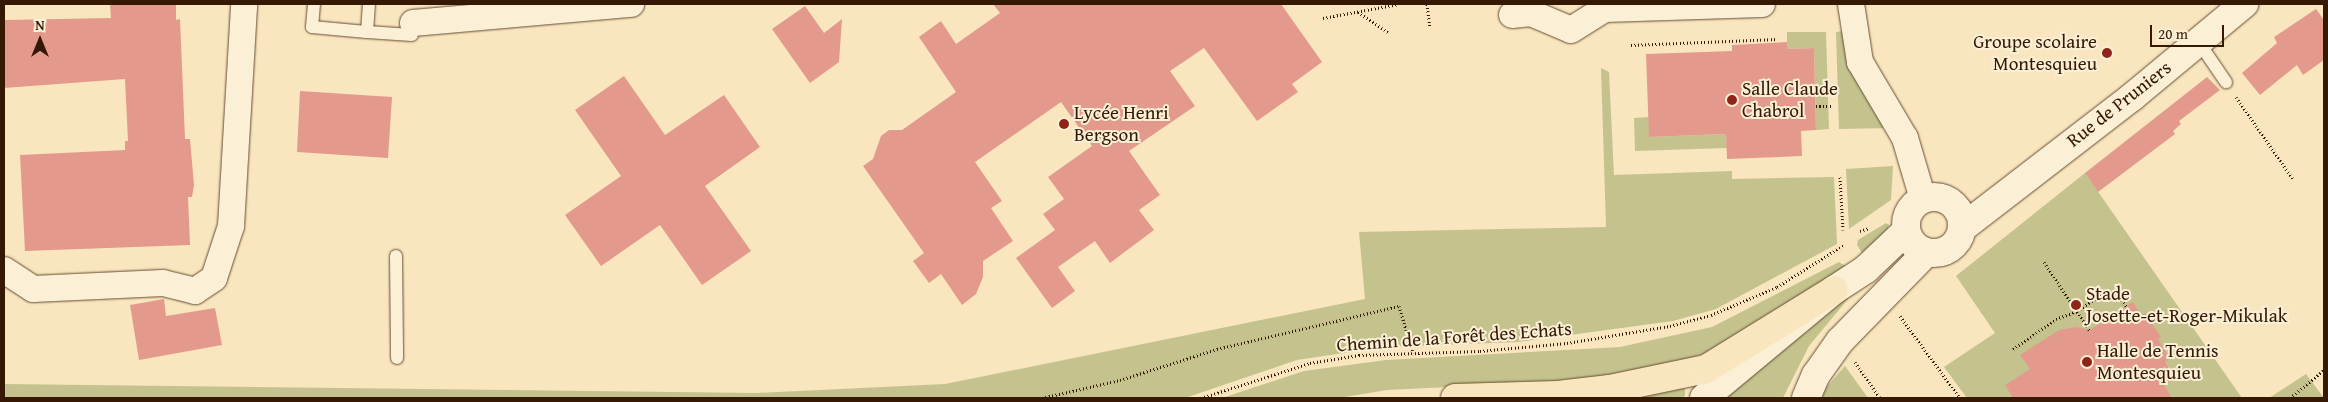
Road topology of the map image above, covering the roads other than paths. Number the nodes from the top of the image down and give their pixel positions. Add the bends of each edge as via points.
1 (244, 4) edge
2 (314, 4) edge
3 (369, 4) edge
4 (631, 4) edge
5 (1762, 4) edge
6 (1850, 4) edge
7 (2244, 4) edge
8 (1512, 15) dead end
9 (412, 29) joint
10 (366, 32) junction
11 (2198, 41) junction
12 (2226, 82) road end
13 (1923, 198) junction
14 (1959, 218) junction
15 (1906, 231) junction
16 (1926, 253) junction
17 (396, 256) dead end
18 (4, 270) edge
19 (1834, 290) junction
20 (397, 358) dead end
21 (1455, 398) edge
22 (1704, 398) edge
23 (1806, 398) edge

1 - 18 street via 231,226 214,278 195,292 163,283 33,289
2 - 10 lane via 312,27
3 - 10 lane
4 - 9 street
5 - 8 street via 1604,8 1571,30 1531,13
6 - 13 street via 1860,62 1905,138
7 - 11 street, Rue de Pruniers
9 - 10 lane
11 - 12 lane
11 - 14 street, Rue de Pruniers via 2132,97 1994,203
13 - 14 street via 1941,198
13 - 15 street via 1910,209
14 - 16 street via 1957,241 1947,250
15 - 16 street via 1913,245
15 - 19 street via 1866,269
16 - 23 street via 1846,350 1816,375
17 - 20 lane
19 - 21 highway via 1706,368 1658,381 1602,390 1558,395
19 - 22 street

